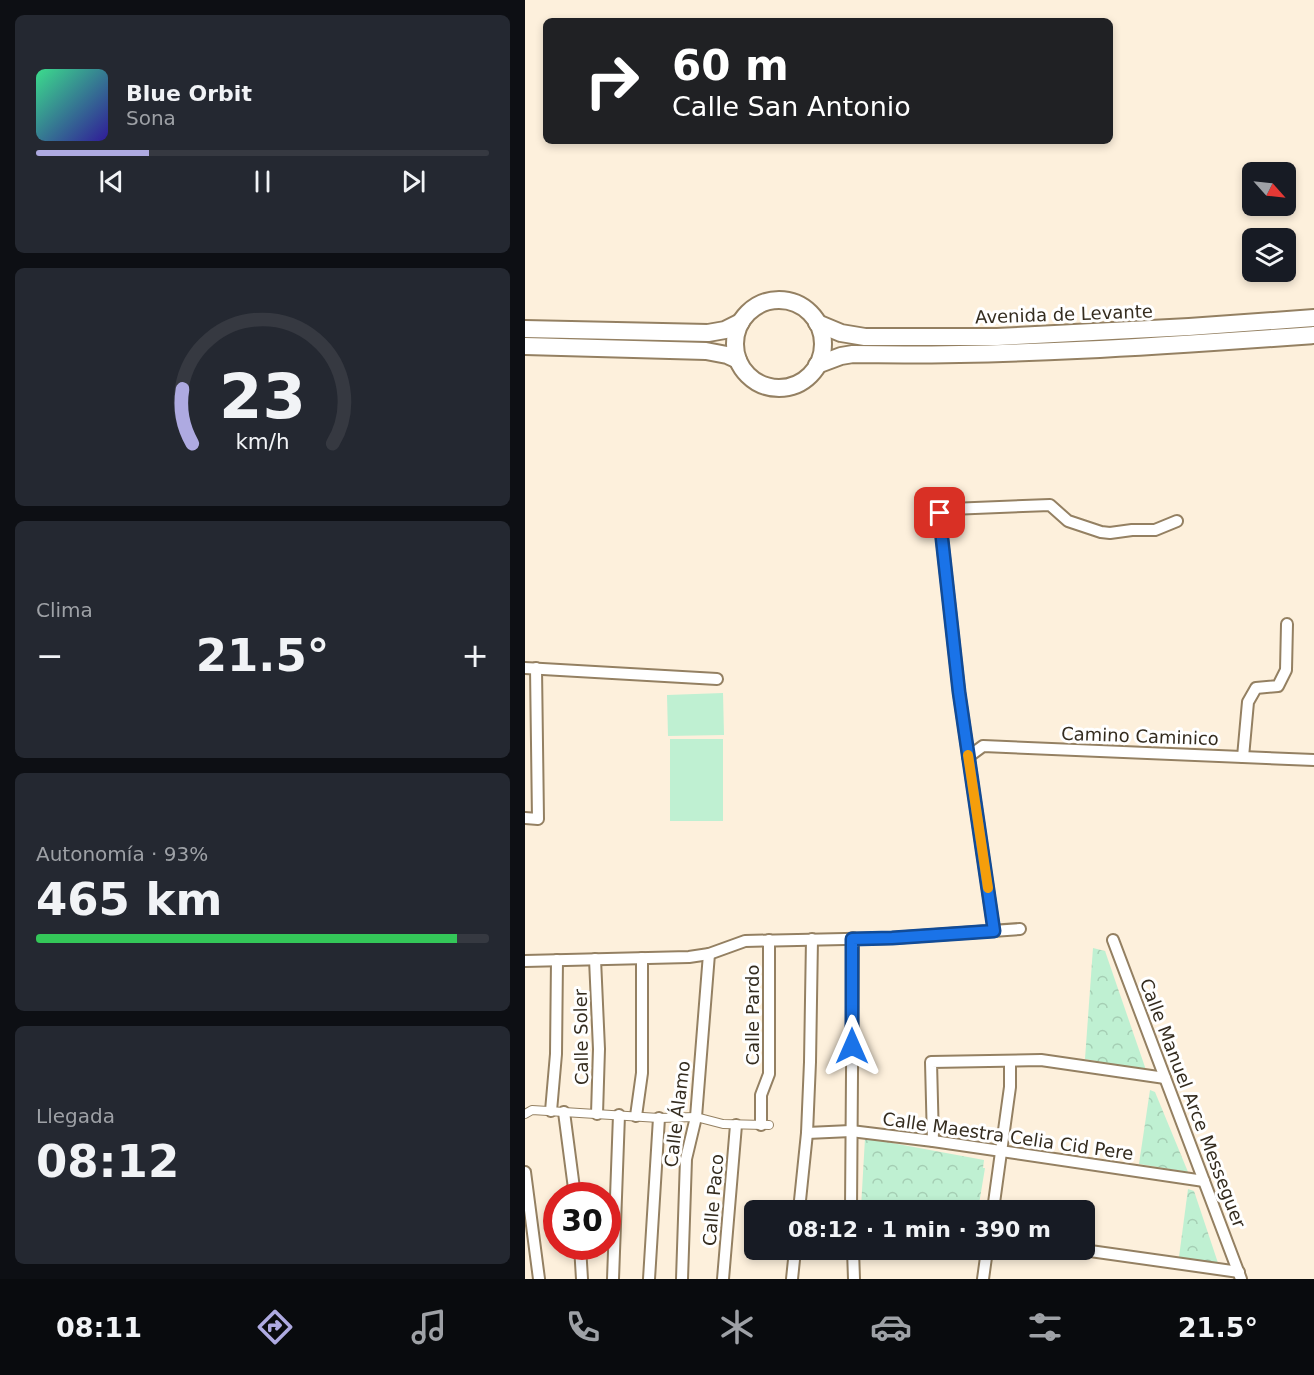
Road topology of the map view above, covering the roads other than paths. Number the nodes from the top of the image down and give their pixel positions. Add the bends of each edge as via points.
1 (1314, 318) edge
2 (741, 322) junction
3 (817, 323) junction
4 (525, 330) edge
5 (1314, 335) edge
6 (525, 346) edge
7 (738, 360) junction
8 (817, 365) junction
9 (1177, 520) dead end
10 (1287, 624) dead end
11 (531, 668) edge
12 (717, 679) dead end
13 (1243, 756) junction
14 (968, 757) junction
15 (1314, 760) edge
16 (525, 818) edge
17 (1020, 929) dead end
18 (994, 931) junction
19 (811, 939) junction
20 (852, 939) junction
21 (1113, 939) dead end
22 (769, 940) junction
23 (709, 954) junction
24 (642, 958) junction
25 (595, 959) junction
26 (557, 960) junction
27 (525, 961) edge
28 (1009, 1060) junction
29 (1165, 1078) junction
30 (551, 1111) junction
31 (564, 1112) junction
32 (525, 1114) edge
33 (597, 1114) junction
34 (619, 1115) junction
35 (636, 1116) junction
36 (696, 1117) junction
37 (659, 1118) junction
38 (736, 1125) junction
39 (765, 1125) joint
40 (851, 1131) junction
41 (807, 1133) junction
42 (933, 1141) junction
43 (1001, 1151) junction
44 (525, 1172) edge
45 (1204, 1181) junction
46 (573, 1182) edge
47 (802, 1200) edge
48 (851, 1200) edge
49 (994, 1200) edge
50 (1095, 1252) edge
51 (581, 1260) edge
52 (794, 1260) edge
53 (853, 1260) edge
54 (986, 1260) edge
55 (1240, 1276) edge
56 (539, 1279) edge
57 (582, 1279) edge
58 (613, 1279) edge
59 (649, 1279) edge
60 (683, 1279) edge
61 (723, 1279) edge
62 (792, 1279) edge
63 (854, 1279) edge
64 (983, 1279) edge

1 - 3 main road, Avenida de Levante via 963,337 865,337
2 - 3 main road via 757,306 780,300 801,307
2 - 4 main road via 708,333
2 - 7 main road via 735,345
3 - 8 main road via 822,349
5 - 8 main road, Avenida de Levante via 1059,352 853,354
6 - 7 main road via 707,351
7 - 8 main road via 753,380 776,388 799,382
9 - 14 street via 1155,530 1110,533 1068,520 1050,505 949,509 940,513
10 - 13 street via 1286,670 1278,686 1255,688 1248,702
11 - 12 street
11 - 16 street via 538,819
13 - 14 street, Camino Caminico via 983,746
13 - 15 street, Camino Caminico
14 - 18 street
17 - 18 street
18 - 20 street
19 - 20 street
19 - 22 street
19 - 41 street
20 - 40 street
21 - 29 street, Calle Manuel Arce Messeguer
22 - 23 street via 745,941
22 - 39 street, Calle Pardo via 769,1074 761,1095
23 - 24 street
23 - 36 street, Calle Álamo
24 - 25 street
24 - 35 street via 642,1073
25 - 26 street
25 - 33 street, Calle Soler
26 - 27 street
26 - 30 street
28 - 29 street via 1041,1060
28 - 42 street via 931,1062
28 - 43 street via 1010,1087
29 - 45 street, Calle Manuel Arce Messeguer
30 - 31 street
30 - 32 street via 532,1110
31 - 33 street
31 - 46 street
33 - 34 street
34 - 35 street
34 - 58 street
35 - 37 street
36 - 37 street
36 - 38 street
36 - 60 street, Calle Álamo via 686,1159
37 - 59 street
38 - 39 street
38 - 61 street, Calle Paco
40 - 41 street, Calle Maestra Celia Cid Pere
40 - 42 street, Calle Maestra Celia Cid Pere
40 - 48 street
41 - 47 street
42 - 43 street, Calle Maestra Celia Cid Pere
43 - 45 street, Calle Maestra Celia Cid Pere
43 - 49 street
44 - 56 street
45 - 55 street, Calle Manuel Arce Messeguer
50 - 55 street
51 - 57 street
52 - 62 street
53 - 63 street
54 - 64 street

